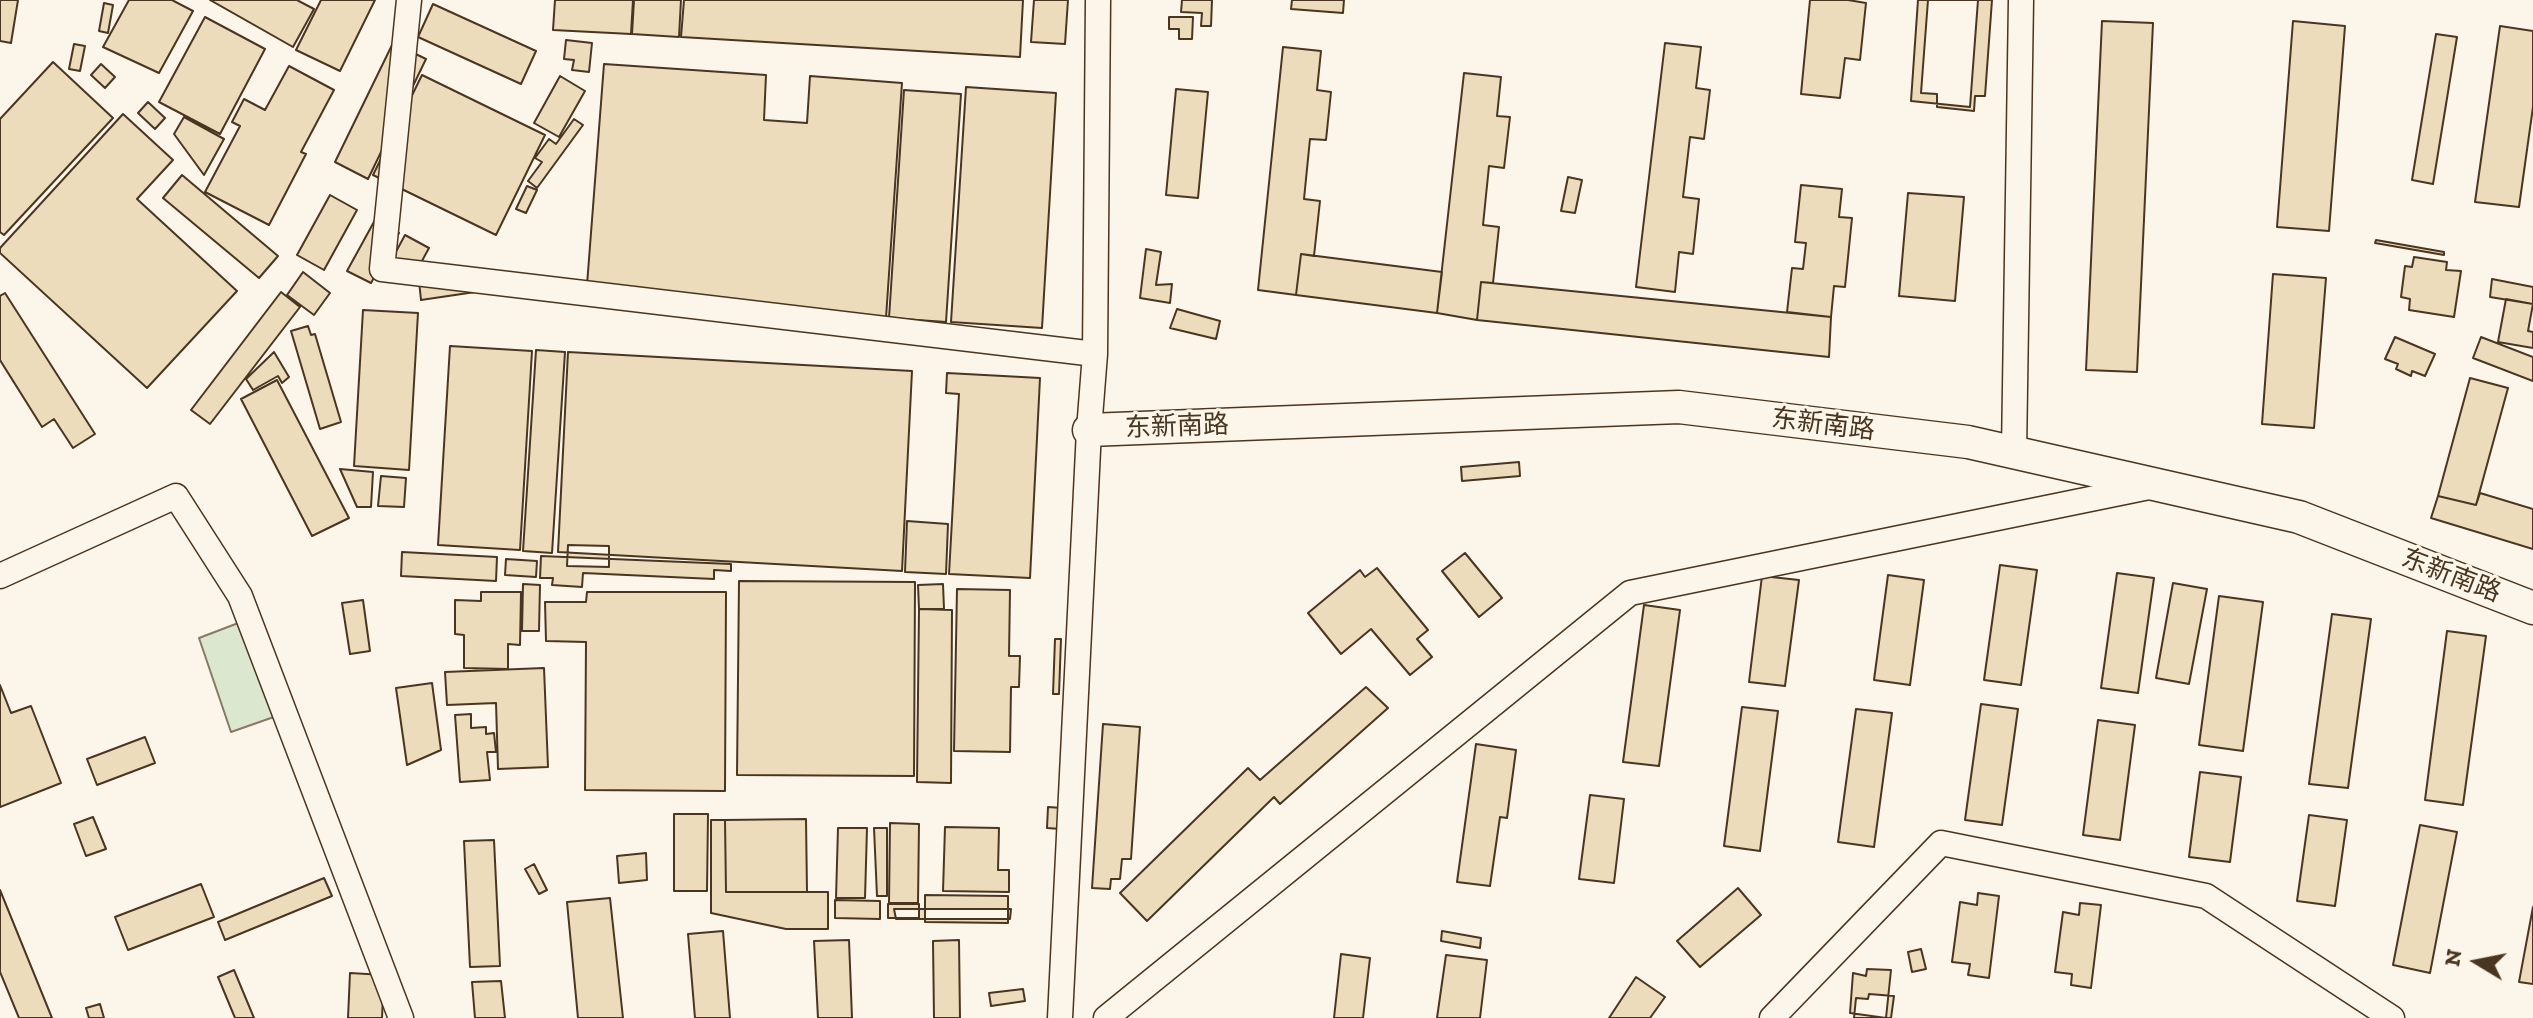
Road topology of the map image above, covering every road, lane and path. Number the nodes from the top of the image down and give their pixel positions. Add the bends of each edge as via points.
1 (409, 0) edge
2 (1098, 0) edge
3 (2021, 0) edge
4 (1095, 354) junction
5 (1089, 430) junction
6 (2014, 452) junction
7 (2160, 485) junction
8 (0, 576) edge
9 (2533, 608) edge
10 (401, 1018) edge
11 (1060, 1018) edge
12 (1106, 1018) edge
13 (1772, 1018) edge
14 (2392, 1018) edge

1 - 4 street via 382,269
2 - 4 street
3 - 6 street
4 - 5 street
5 - 6 main road, 东新南路 via 1679,407
5 - 11 street
6 - 7 main road, 东新南路
7 - 9 main road, 东新南路 via 2299,517
7 - 12 street via 1630,593
8 - 10 street via 176,496 240,596
13 - 14 street via 1941,843 2206,896

